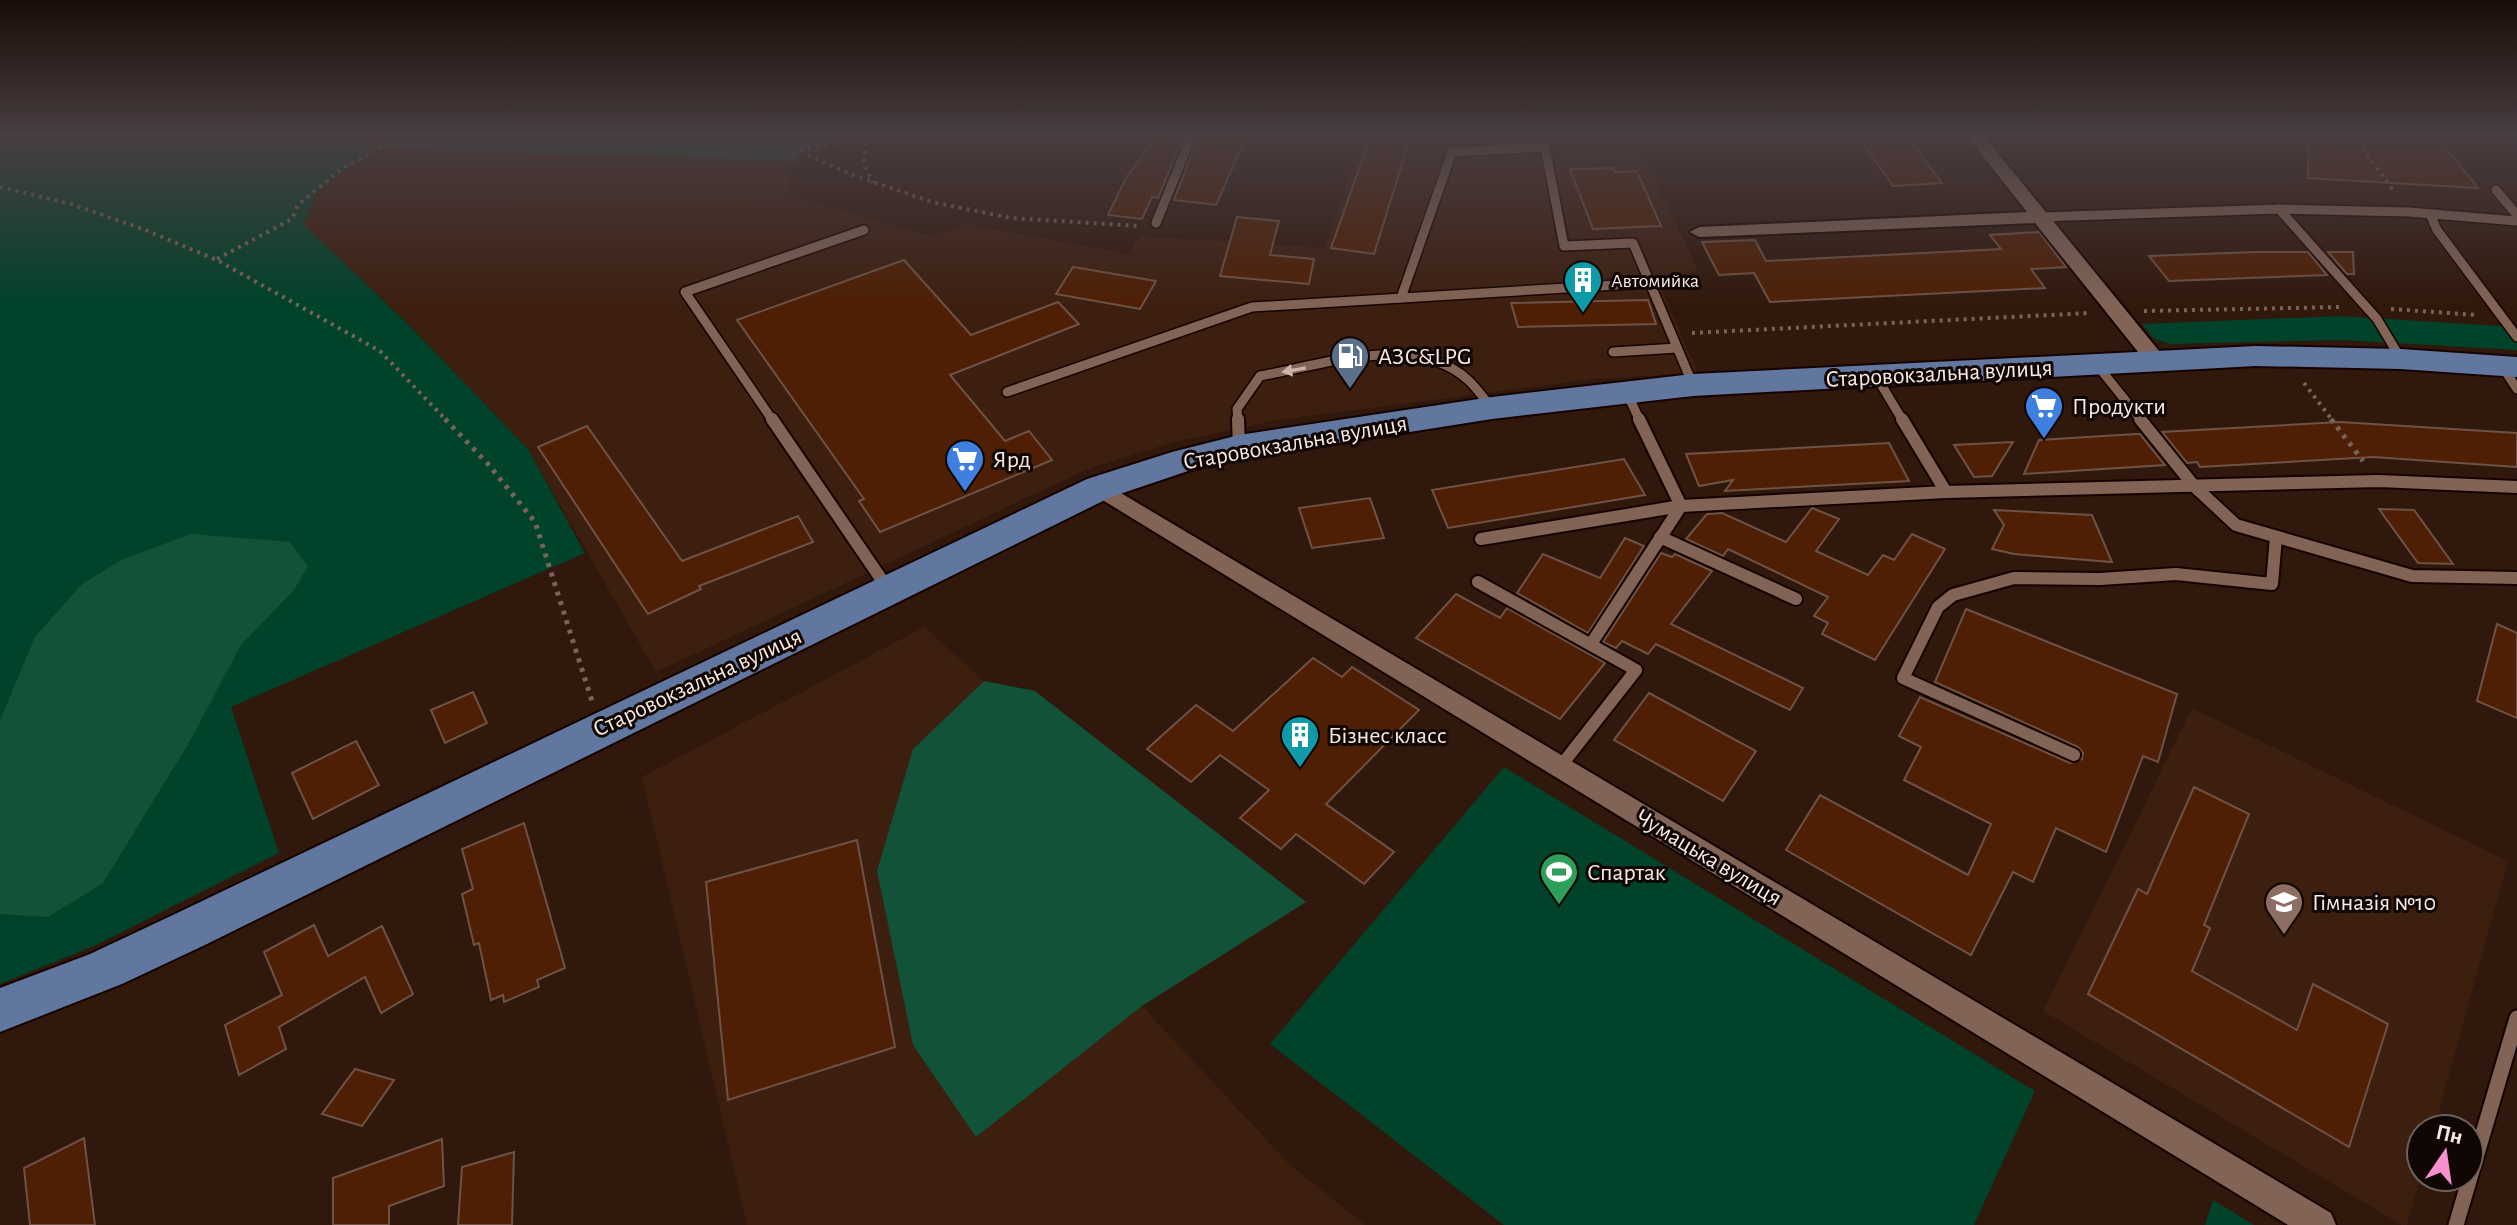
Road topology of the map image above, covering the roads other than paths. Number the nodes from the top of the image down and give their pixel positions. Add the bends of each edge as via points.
1 (1169, 192) edge
2 (1438, 192) edge
3 (1554, 192) edge
4 (2020, 192) edge
5 (2498, 192) edge
6 (2279, 209) junction
7 (2430, 214) junction
8 (2040, 217) junction
9 (2517, 218) edge
10 (1156, 223) road end
11 (864, 230) dead end
12 (1699, 232) dead end
13 (1650, 283) junction
14 (1401, 298) junction
15 (1677, 348) junction
16 (1613, 352) dead end
17 (2401, 359) junction
18 (2157, 362) junction
19 (2513, 364) edge
20 (2097, 365) junction
21 (1876, 376) junction
22 (1693, 385) junction
23 (1626, 391) junction
24 (1007, 392) dead end
25 (1492, 408) junction
26 (1239, 447) junction
27 (2194, 486) junction
28 (2517, 487) edge
29 (1099, 488) junction
30 (1946, 492) junction
31 (1681, 506) junction
32 (1660, 537) junction
33 (2276, 537) junction
34 (1481, 539) dead end
35 (2517, 578) edge
36 (1478, 582) dead end
37 (890, 591) junction
38 (1796, 599) dead end
39 (1591, 644) junction
40 (2074, 755) dead end
41 (1560, 767) junction
42 (0, 1010) edge
43 (2517, 1018) edge
44 (2319, 1225) edge
45 (2456, 1225) edge

1 - 10 lane
2 - 14 lane
3 - 13 lane via 1564,246 1633,243
4 - 8 street
5 - 9 lane
6 - 7 lane
6 - 8 lane
6 - 17 lane via 2377,319
7 - 9 lane
7 - 19 lane
8 - 12 street
8 - 18 street
11 - 37 lane via 685,292
13 - 14 lane
13 - 15 lane
14 - 24 lane via 1252,307
15 - 16 lane
15 - 22 lane
17 - 18 main road, Старовокзальна вулиця via 2284,356
17 - 19 main road, Старовокзальна вулиця
18 - 20 main road, Старовокзальна вулиця
20 - 21 main road, Старовокзальна вулиця
20 - 27 lane
21 - 22 main road, Старовокзальна вулиця
21 - 30 lane
22 - 23 main road, Старовокзальна вулиця
23 - 25 main road, Старовокзальна вулиця
23 - 31 lane
25 - 26 main road, Старовокзальна вулиця
25 -> 26 lane via 1466,378 1425,357 1382,354 1260,376 1237,409
26 - 29 main road, Старовокзальна вулиця
27 - 28 lane via 2379,481
27 - 30 lane
27 - 33 lane via 2236,525
29 - 37 main road, Старовокзальна вулиця
29 - 41 street, Чумацька вулиця
30 - 31 lane
31 - 32 lane
31 - 34 lane
32 - 38 lane
32 - 39 lane
33 - 35 lane via 2412,576
33 - 40 lane via 2272,584 2176,574 2014,578 1953,595 1938,607 1903,678
36 - 39 lane
37 - 42 main road, Старовокзальна вулиця via 149,949
39 - 41 lane via 1636,670
41 - 44 street, Чумацька вулиця
43 - 45 lane

